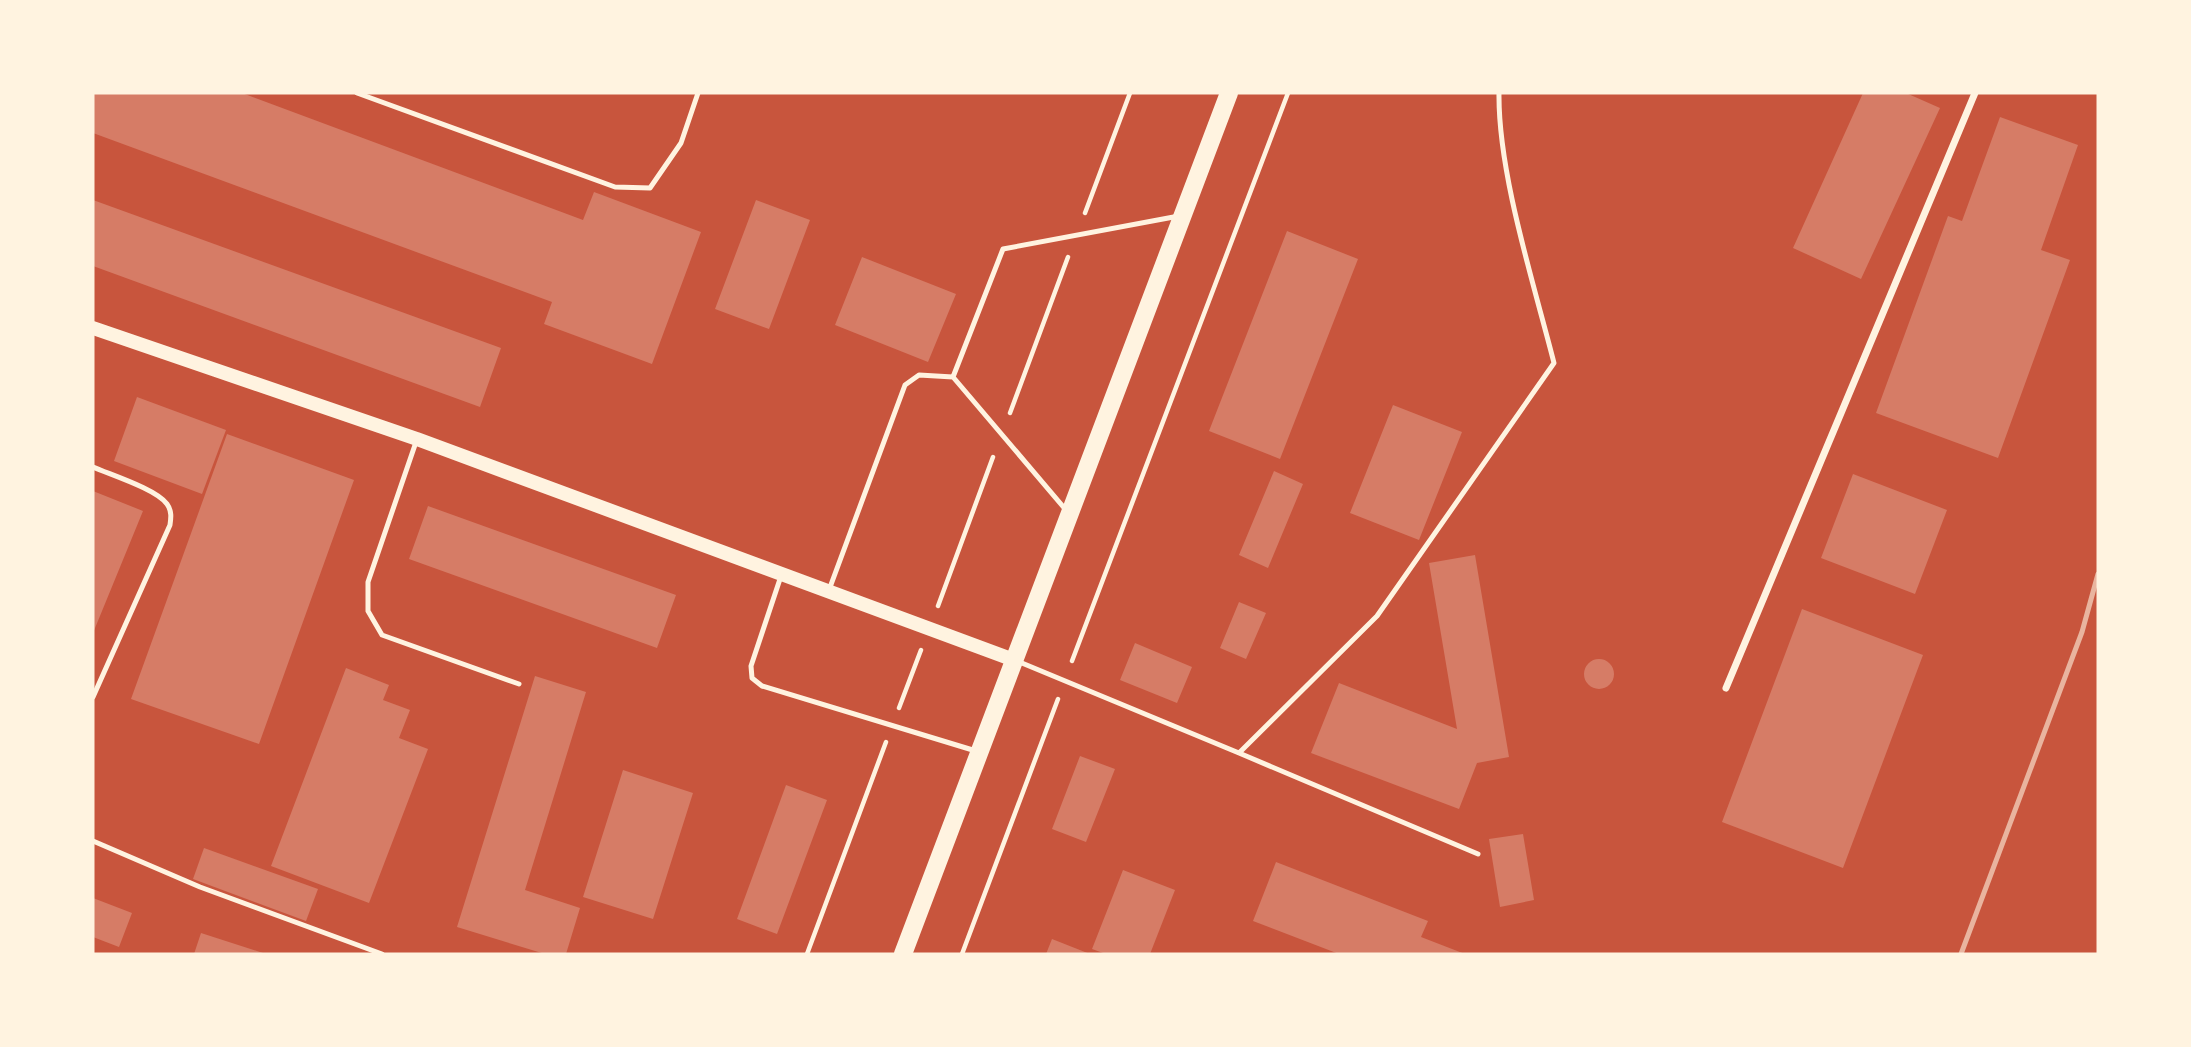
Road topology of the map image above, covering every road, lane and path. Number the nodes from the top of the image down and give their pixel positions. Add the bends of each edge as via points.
1 (357, 93) edge
2 (698, 93) edge
3 (1130, 93) edge
4 (1229, 93) edge
5 (1288, 93) edge
6 (1499, 93) edge
7 (1975, 93) edge
8 (1182, 216) junction
9 (1076, 235) junction
10 (93, 328) edge
11 (953, 377) junction
12 (1002, 434) junction
13 (417, 439) junction
14 (93, 467) edge
15 (1069, 513) junction
16 (781, 574) junction
17 (829, 592) junction
18 (929, 629) junction
19 (1014, 660) junction
20 (1065, 679) junction
21 (519, 684) dead end
22 (1726, 688) dead end
23 (93, 697) edge
24 (892, 726) junction
25 (979, 752) junction
26 (1239, 752) junction
27 (93, 842) edge
28 (1478, 854) dead end
29 (382, 954) edge
30 (807, 954) edge
31 (903, 954) edge
32 (962, 954) edge

1 - 2 lane via 615,187 650,188 681,143
3 - 9 path
4 - 8 main road
5 - 20 path
6 - 26 lane via 1511,188 1554,363 1377,616
7 - 22 street
8 - 9 lane
8 - 15 main road
9 - 11 lane via 1003,249
9 - 12 path
10 - 13 main road
11 - 12 lane
11 - 17 lane via 919,375 905,385
12 - 15 lane
12 - 18 path
13 - 16 main road
13 - 21 lane via 368,582 368,611 382,635
14 - 23 lane via 156,496 171,512 170,525
15 - 19 main road
16 - 17 main road
16 - 24 lane via 751,666 752,678 762,686
17 - 18 main road
18 - 19 main road
18 - 24 path
19 - 20 lane
19 - 25 main road
20 - 26 lane
20 - 32 path
24 - 25 lane
24 - 30 path
25 - 31 main road
26 - 28 lane
27 - 29 lane

